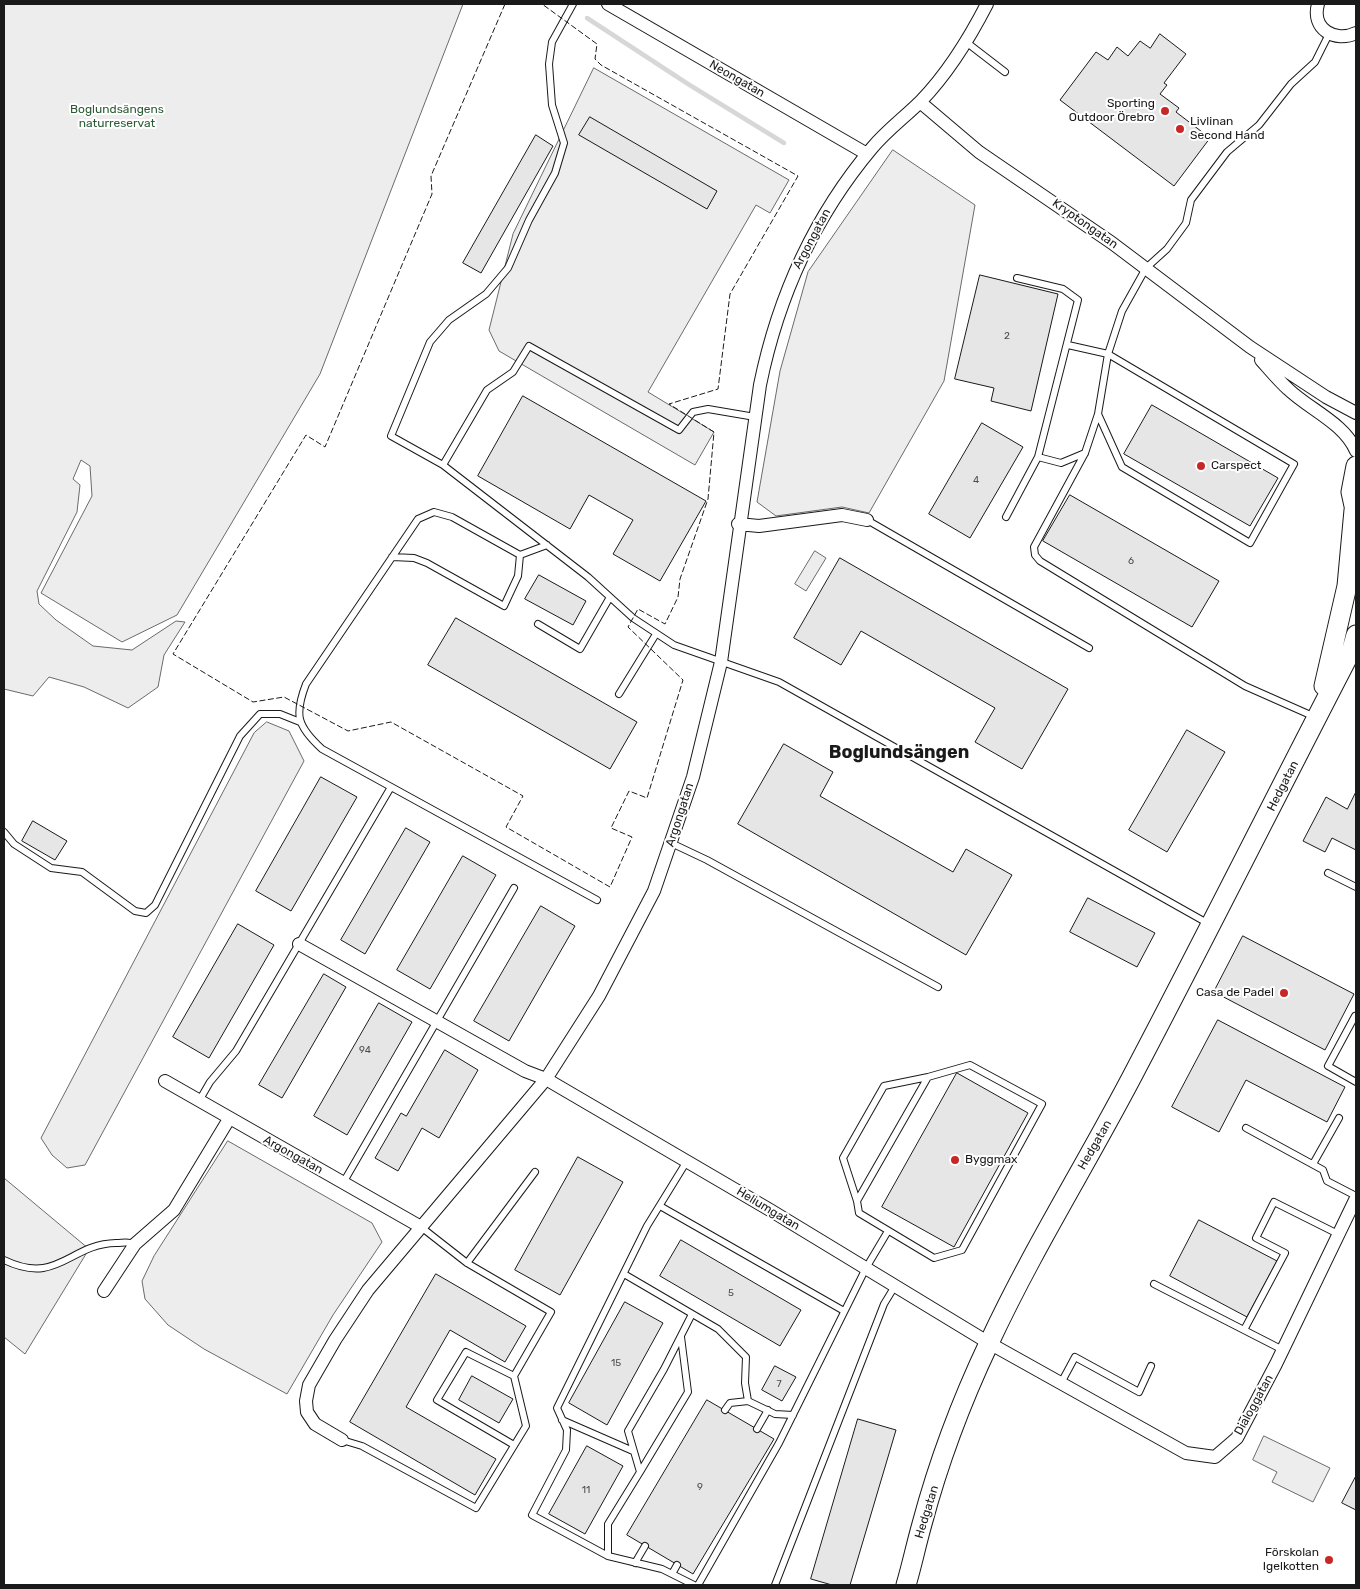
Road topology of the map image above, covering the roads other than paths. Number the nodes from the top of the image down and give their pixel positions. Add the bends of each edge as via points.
1 (573, 4) edge
2 (608, 4) edge
3 (987, 4) edge
4 (1318, 4) edge
5 (1356, 33) edge
6 (1329, 34) junction
7 (966, 42) junction
8 (1005, 72) dead end
9 (920, 102) junction
10 (867, 154) junction
11 (1146, 268) junction
12 (1016, 278) dead end
13 (1068, 345) junction
14 (1250, 347) junction
15 (1108, 354) junction
16 (1356, 413) edge
17 (1098, 414) junction
18 (755, 417) junction
19 (1356, 451) edge
20 (1085, 452) junction
21 (1038, 457) junction
22 (443, 465) junction
23 (1356, 466) edge
24 (1355, 512) edge
25 (1006, 517) dead end
26 (867, 520) joint
27 (738, 524) junction
28 (547, 545) junction
29 (520, 555) junction
30 (392, 557) junction
31 (610, 597) junction
32 (538, 624) dead end
33 (656, 634) junction
34 (1356, 635) edge
35 (1089, 648) dead end
36 (721, 662) junction
37 (619, 694) dead end
38 (1316, 718) junction
39 (300, 722) junction
40 (391, 787) junction
41 (4, 832) edge
42 (672, 843) junction
43 (1328, 874) dead end
44 (514, 888) dead end
45 (1356, 888) edge
46 (597, 900) dead end
47 (1212, 925) junction
48 (299, 944) junction
49 (938, 987) dead end
50 (1355, 1016) dead end
51 (436, 1021) junction
52 (928, 1077) junction
53 (546, 1080) junction
54 (165, 1081) dead end
55 (1356, 1082) edge
56 (199, 1100) junction
57 (1339, 1118) dead end
58 (229, 1119) junction
59 (1246, 1128) dead end
60 (686, 1161) junction
61 (1313, 1164) junction
62 (535, 1172) dead end
63 (343, 1183) junction
64 (1356, 1197) edge
65 (857, 1200) junction
66 (660, 1206) junction
67 (421, 1227) junction
68 (888, 1230) junction
69 (1338, 1234) junction
70 (135, 1244) junction
71 (4, 1260) edge
72 (467, 1263) junction
73 (866, 1268) junction
74 (624, 1274) junction
75 (1154, 1284) dead end
76 (895, 1286) junction
77 (104, 1291) dead end
78 (844, 1311) junction
79 (692, 1314) junction
80 (1244, 1330) junction
81 (680, 1336) junction
82 (989, 1343) junction
83 (1283, 1350) junction
84 (1152, 1366) dead end
85 (514, 1376) junction
86 (1061, 1383) junction
87 (748, 1401) junction
88 (725, 1410) dead end
89 (768, 1410) junction
90 (793, 1415) junction
91 (562, 1420) junction
92 (757, 1429) dead end
93 (342, 1440) joint
94 (514, 1445) junction
95 (633, 1451) junction
96 (640, 1472) junction
97 (645, 1546) dead end
98 (608, 1556) junction
99 (635, 1563) junction
100 (677, 1565) dead end
101 (672, 1574) junction
102 (694, 1585) edge
103 (698, 1585) edge
104 (775, 1585) edge
105 (906, 1585) edge

1 - 22 lane via 552,42 549,64 552,105 564,143 555,173 508,268 486,294 449,320 430,342 391,436
2 - 10 street, Neongatan
3 - 7 street, Argongatan
4 - 6 street via 1317,17
5 - 6 street via 1341,37
6 - 11 lane via 1315,62 1291,84 1259,125 1227,152 1191,200 1186,223 1167,249
7 - 8 lane
7 - 9 street, Argongatan
9 - 10 street, Argongatan via 893,124
9 - 11 street, Kryptongatan via 979,152
10 - 18 street, Argongatan via 836,195 792,278 768,344
11 - 14 street, Kryptongatan
11 - 15 lane via 1122,311
12 - 13 lane via 1063,289 1078,300
13 - 15 lane
13 - 21 lane
14 - 16 street, Kryptongatan
14 - 19 street, Kryptongatan via 1288,389 1340,428
15 - 17 lane
15 - 17 lane via 1294,464 1250,543 1122,467
17 - 20 lane
18 - 22 lane via 700,410 688,416 679,430 528,346 513,372 487,390
18 - 27 street, Argongatan
20 - 21 lane via 1061,463
20 - 38 lane via 1036,540 1035,554 1040,562 1245,686
21 - 25 lane
22 - 28 lane
23 - 24 street, Hedgatan via 1351,492
24 - 38 street, Hedgatan via 1347,586
26 - 27 street via 842,515 759,526
26 - 35 lane
27 - 36 street, Argongatan
28 - 29 lane
28 - 31 lane
29 - 30 lane via 452,517 434,512 418,519
29 - 30 lane via 518,576 504,606 427,563 414,558
30 - 39 lane via 306,684 298,704
31 - 32 lane via 580,648
31 - 33 lane
33 - 36 lane via 674,645
33 - 37 lane
34 - 38 street, Hedgatan
36 - 42 street, Argongatan via 704,739
36 - 47 lane via 779,682
38 - 47 street, Hedgatan
39 - 40 lane via 308,736 322,749
39 - 41 lane via 280,714 260,714 240,736 155,905 146,914 135,911 82,872 51,868 14,844
40 - 46 lane
40 - 48 lane
42 - 49 lane
42 - 53 street, Argongatan via 654,892 628,944
43 - 45 lane
44 - 51 lane
47 - 82 street, Hedgatan
48 - 51 street
48 - 56 lane via 236,1051
50 - 55 lane via 1328,1066
51 - 53 street
51 - 63 lane
52 - 65 lane
52 - 65 lane via 884,1086 843,1158
52 - 68 lane via 970,1065 1042,1104 962,1250 934,1258
53 - 60 street, Heliumgatan
53 - 67 street, Argongatan
54 - 56 street, Argongatan
56 - 58 street, Argongatan
57 - 61 lane
58 - 63 street, Argongatan
58 - 70 street via 174,1210
59 - 61 lane
60 - 66 lane
60 - 73 street, Heliumgatan
61 - 64 lane via 1323,1170 1327,1181
62 - 72 lane
63 - 67 street, Argongatan
64 - 69 street, Dialoggatan
65 - 68 lane via 859,1213
66 - 74 lane
66 - 78 lane
67 - 72 lane
67 - 93 street, Argongatan via 368,1290 309,1385 306,1401 310,1419
68 - 73 lane
69 - 80 lane via 1274,1202 1256,1238 1285,1253
69 - 83 street, Dialoggatan
70 - 71 lane via 126,1241 91,1246 57,1266 39,1269 20,1268
70 - 77 street
72 - 85 lane via 551,1312
73 - 76 street, Heliumgatan
73 - 78 lane
74 - 79 lane
74 - 91 lane via 557,1408
75 - 80 lane
76 - 82 street, Heliumgatan
76 - 104 lane via 884,1304
78 - 90 lane
79 - 81 lane
79 - 87 lane via 718,1329 746,1356
80 - 83 lane
81 - 95 lane via 628,1432
81 - 96 lane via 688,1392
82 - 86 street, Dialoggatan
82 - 105 street, Hedgatan via 944,1457
83 - 86 street, Dialoggatan via 1237,1438 1215,1457 1186,1453
84 - 86 lane via 1139,1392 1075,1357
85 - 94 lane via 526,1426
85 - 94 lane via 466,1352 437,1400
87 - 88 lane via 730,1403
87 - 89 lane
89 - 90 lane via 775,1414
89 - 92 lane
90 - 103 lane
91 - 95 lane
91 - 98 lane via 567,1430 566,1450 532,1515
93 - 94 lane via 362,1446 476,1508
95 - 96 lane
96 - 98 lane via 608,1524
97 - 99 lane
98 - 99 lane
99 - 101 lane
100 - 101 lane
101 - 102 lane

